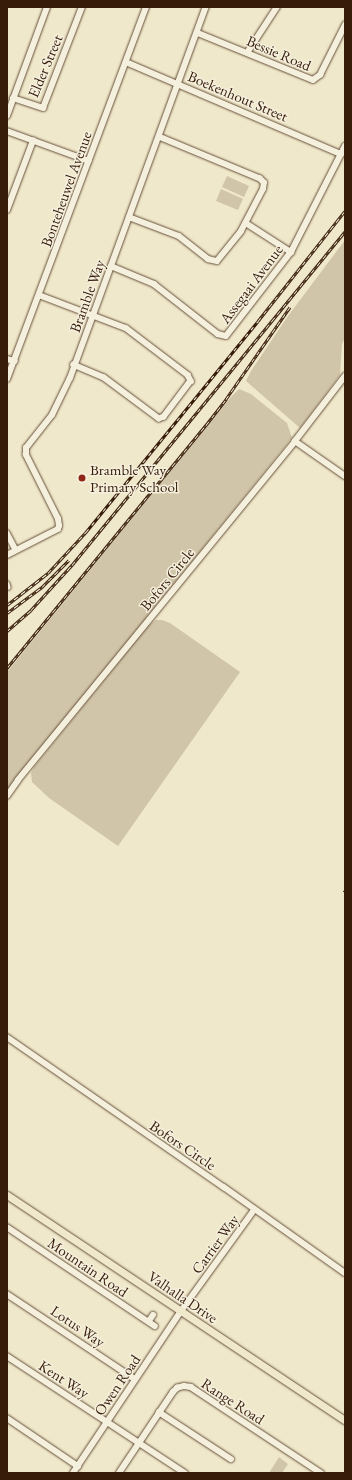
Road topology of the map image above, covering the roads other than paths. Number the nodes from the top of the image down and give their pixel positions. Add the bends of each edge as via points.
1 (47, 7) edge
2 (82, 7) edge
3 (146, 7) edge
4 (206, 7) edge
5 (277, 7) edge
6 (345, 26) edge
7 (198, 33) junction
8 (247, 53) junction
9 (126, 62) junction
10 (179, 84) junction
11 (13, 98) junction
12 (7, 116) edge
13 (7, 131) edge
14 (159, 137) junction
15 (33, 141) junction
16 (345, 146) edge
17 (341, 154) junction
18 (89, 161) junction
19 (7, 210) edge
20 (129, 217) junction
21 (246, 223) junction
22 (291, 252) junction
23 (111, 266) junction
24 (39, 296) junction
25 (93, 315) junction
26 (7, 359) edge
27 (14, 362) junction
28 (74, 365) junction
29 (345, 376) edge
30 (7, 379) edge
31 (295, 441) junction
32 (345, 476) edge
33 (7, 533) edge
34 (16, 550) junction
35 (7, 555) edge
36 (7, 796) edge
37 (7, 1037) edge
38 (7, 1195) edge
39 (254, 1210) junction
40 (7, 1227) edge
41 (345, 1274) edge
42 (7, 1294) edge
43 (182, 1311) junction
44 (153, 1315) dead end
45 (149, 1322) junction
46 (155, 1326) dead end
47 (7, 1356) edge
48 (135, 1379) junction
49 (159, 1412) junction
50 (7, 1418) edge
51 (345, 1420) edge
52 (107, 1422) junction
53 (139, 1443) junction
54 (231, 1459) dead end
55 (78, 1466) junction
56 (73, 1473) edge
57 (119, 1473) edge
58 (185, 1473) edge
59 (321, 1473) edge

1 - 11 street
2 - 11 street, Elder Street via 43,108
3 - 9 street, Bonteheuwel Avenue
4 - 7 street, Bramble Way
5 - 8 street
6 - 8 street, Bessie Road via 316,80 310,80
7 - 8 street, Bessie Road
7 - 10 street, Bramble Way
9 - 10 street, Boekenhout Street
9 - 18 street, Bonteheuwel Avenue
10 - 14 street, Bramble Way
10 - 17 street, Boekenhout Street
11 - 12 street
13 - 15 street
14 - 20 street, Bramble Way
14 - 21 street via 262,181 263,189
15 - 18 street
15 - 19 street
16 - 17 street, Assegaai Avenue
17 - 22 street, Assegaai Avenue
18 - 24 street, Bonteheuwel Avenue
20 - 21 street via 179,236 214,261 221,257
20 - 23 street, Bramble Way
21 - 22 street
22 - 23 street, Assegaai Avenue via 228,334 223,336 154,284
23 - 25 street, Bramble Way
24 - 25 street
24 - 27 street, Bonteheuwel Avenue
25 - 28 street, Bramble Way
25 - 28 street via 130,330 188,375 191,381 164,417 159,419 104,378
26 - 27 street
27 - 30 street, Bonteheuwel Avenue
28 - 34 street, Bramble Way via 52,415 26,448 26,455 58,519 58,530
29 - 31 street, Bofors Circle
31 - 32 street
31 - 36 street, Bofors Circle
33 - 34 street
34 - 35 street, Bramble Way
37 - 39 street, Bofors Circle
38 - 43 main road, Valhalla Drive
39 - 41 street, Bofors Circle
39 - 43 street, Carrier Way
40 - 45 street, Mountain Road
42 - 48 street, Lotus Way
43 - 48 street, Owen Road
43 - 51 main road, Valhalla Drive
44 - 45 street
45 - 46 street, Mountain Road
47 - 52 street, Kent Way
48 - 52 street, Owen Road
49 - 53 street, Range Road
49 - 54 street
49 - 59 street, Range Road via 177,1388 191,1387
50 - 55 street
52 - 53 street, Kent Way
52 - 55 street, Owen Road
53 - 57 street, Range Road
53 - 58 street, Kent Way
55 - 56 street, Owen Road

